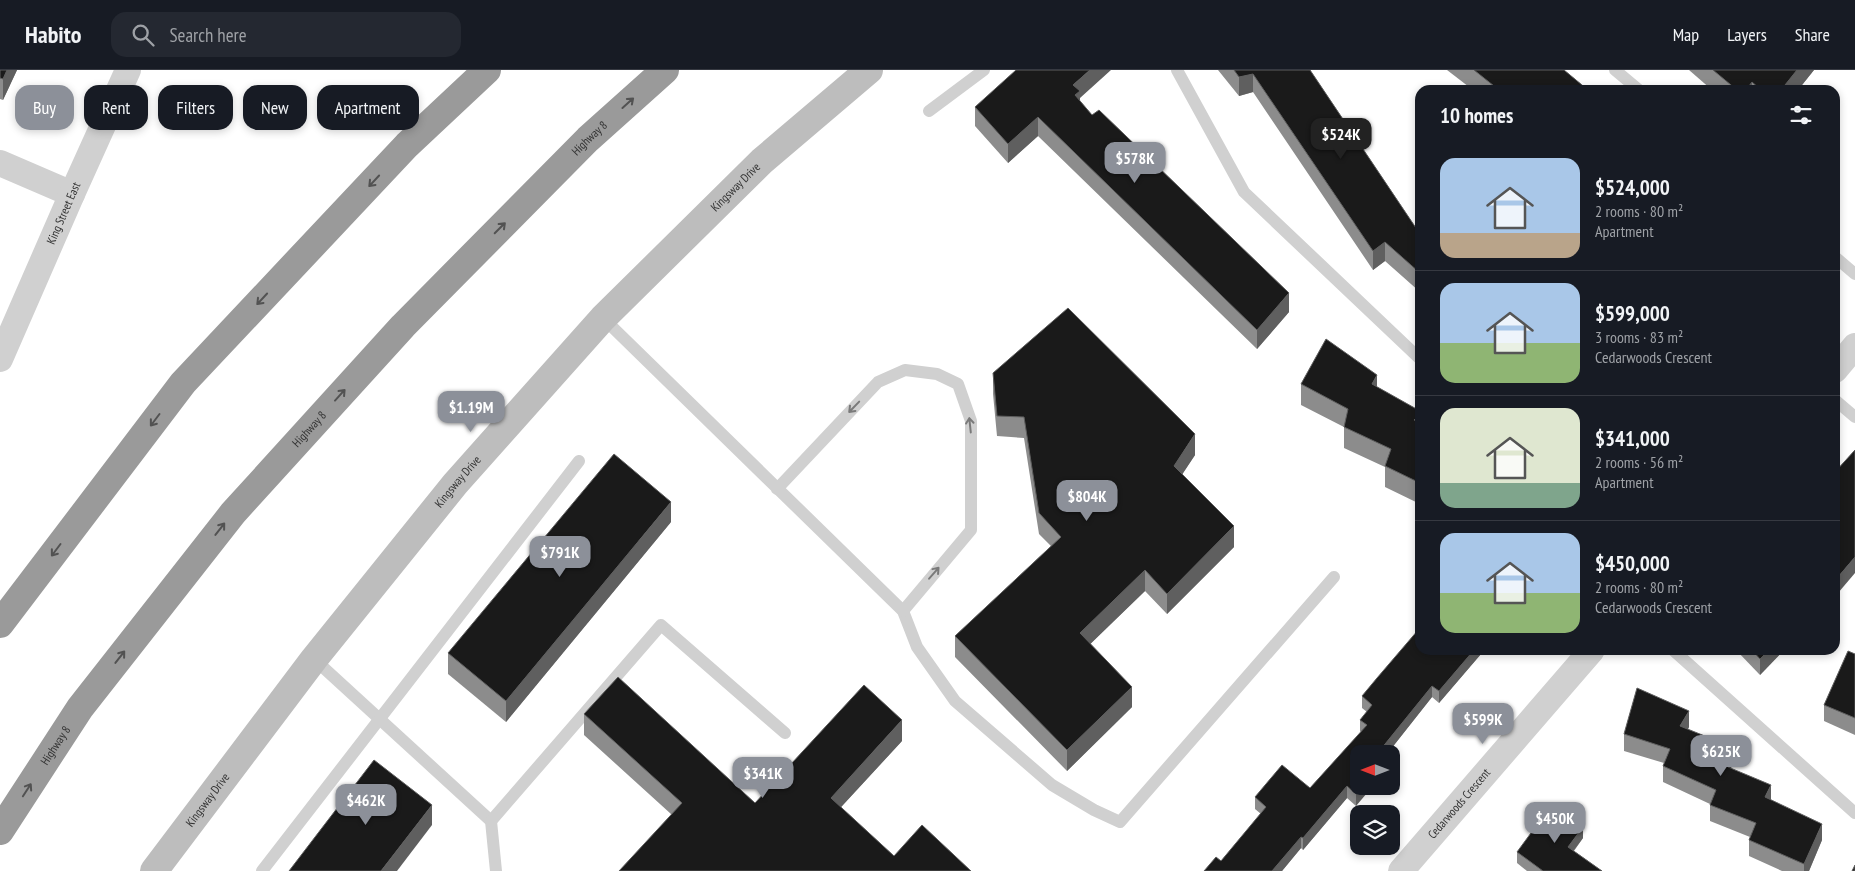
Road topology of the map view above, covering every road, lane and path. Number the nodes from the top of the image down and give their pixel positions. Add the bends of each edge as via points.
1 (128, 70) edge
2 (461, 70) edge
3 (488, 70) edge
4 (665, 70) edge
5 (869, 70) edge
6 (984, 70) edge
7 (1177, 70) edge
8 (1615, 70) edge
9 (1633, 85) edge
10 (928, 112) dead end
11 (408, 145) junction
12 (0, 163) edge
13 (72, 194) junction
14 (1840, 260) edge
15 (1855, 274) edge
16 (603, 318) junction
17 (1855, 346) edge
18 (1415, 354) edge
19 (0, 359) edge
20 (1840, 364) edge
21 (1840, 404) edge
22 (1855, 417) edge
23 (579, 461) dead end
24 (777, 489) junction
25 (1334, 577) dead end
26 (903, 611) junction
27 (0, 624) edge
28 (1588, 655) edge
29 (1680, 655) edge
30 (314, 659) junction
31 (380, 719) junction
32 (785, 733) dead end
33 (1855, 813) edge
34 (491, 821) junction
35 (0, 831) edge
36 (1405, 869) edge
37 (154, 871) edge
38 (262, 871) edge
39 (496, 871) edge

1 - 13 street, King Street East
2 - 11 highway
3 - 11 highway
35 -> 4 highway, Highway 8 via 80,708 233,513 403,326 588,139
5 - 16 street, Kingsway Drive via 762,161
6 - 10 lane
7 - 18 lane via 1244,192
8 - 9 lane
11 -> 27 highway via 183,383
12 - 13 street
13 - 19 street, King Street East
14 - 15 lane
16 - 24 lane
16 - 30 street, Kingsway Drive via 454,484
17 - 20 street
21 - 22 lane
23 - 31 lane
24 - 26 lane
26 -> 24 lane via 971,530 972,422 958,384 937,374 905,370 878,382
25 - 26 lane via 1120,822 1052,785 955,701 917,647
28 - 36 street, Cedarwoods Crescent
29 - 33 lane
30 - 31 lane
30 - 37 street, Kingsway Drive
31 - 34 lane
31 - 38 lane
32 - 34 lane via 661,625
34 - 39 lane

